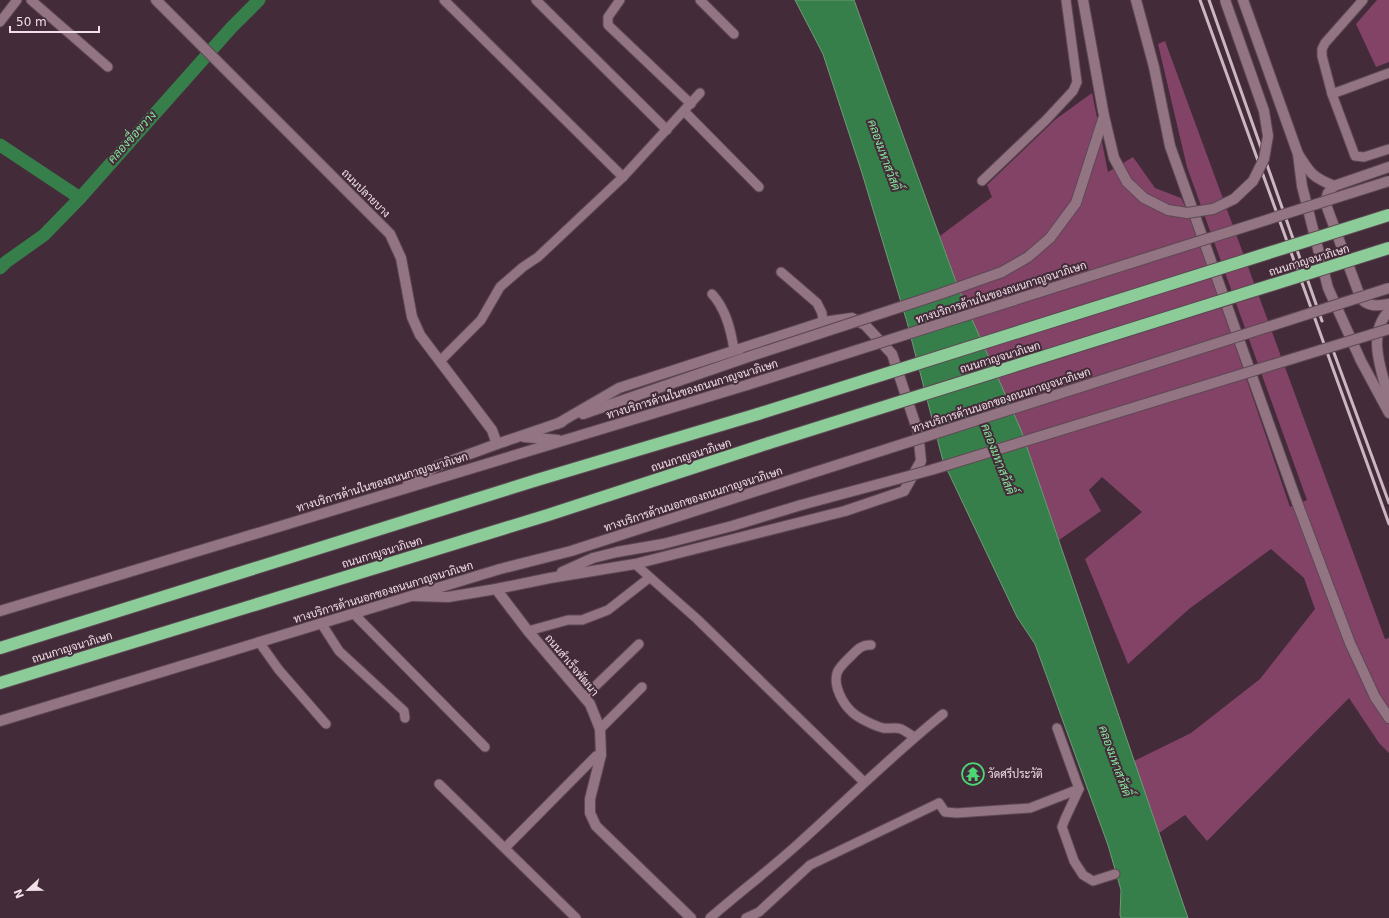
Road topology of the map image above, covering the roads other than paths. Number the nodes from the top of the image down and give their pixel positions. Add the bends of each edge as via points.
1 (17, 0) edge
2 (31, 0) edge
3 (156, 0) edge
4 (444, 0) edge
5 (536, 0) edge
6 (700, 0) edge
7 (1066, 0) edge
8 (1083, 0) edge
9 (1136, 0) edge
10 (1225, 0) edge
11 (1243, 0) edge
12 (1363, 0) edge
13 (618, 1) edge
14 (0, 22) edge
15 (734, 34) dead end
16 (108, 67) dead end
17 (1389, 73) edge
18 (700, 93) dead end
19 (1332, 94) junction
20 (691, 104) junction
21 (684, 111) junction
22 (1104, 116) junction
23 (666, 130) junction
24 (1389, 149) edge
25 (1298, 154) junction
26 (1389, 167) edge
27 (623, 177) junction
28 (982, 181) dead end
29 (1389, 181) edge
30 (1334, 186) junction
31 (759, 187) dead end
32 (1389, 215) edge
33 (1389, 248) edge
34 (781, 272) dead end
35 (1389, 288) edge
36 (712, 294) dead end
37 (1389, 304) edge
38 (1387, 314) edge
39 (823, 322) junction
40 (1389, 328) edge
41 (734, 350) junction
42 (440, 361) junction
43 (1389, 399) edge
44 (1389, 413) edge
45 (557, 424) junction
46 (520, 437) junction
47 (565, 440) junction
48 (497, 444) junction
49 (388, 493) junction
50 (635, 564) junction
51 (550, 578) junction
52 (649, 578) junction
53 (496, 589) junction
54 (414, 596) junction
55 (0, 610) edge
56 (354, 614) junction
57 (321, 624) junction
58 (528, 632) junction
59 (259, 642) junction
60 (639, 644) dead end
61 (871, 645) dead end
62 (0, 648) edge
63 (0, 683) edge
64 (642, 687) dead end
65 (584, 697) junction
66 (943, 714) dead end
67 (405, 718) dead end
68 (1389, 718) edge
69 (0, 721) edge
70 (326, 724) dead end
71 (1057, 728) dead end
72 (600, 729) junction
73 (915, 737) junction
74 (485, 747) dead end
75 (601, 756) junction
76 (864, 782) junction
77 (439, 784) dead end
78 (1079, 789) junction
79 (505, 848) junction
80 (1115, 874) dead end
81 (576, 918) edge
82 (691, 918) edge
83 (710, 918) edge
84 (746, 918) edge

1 - 14 street
2 - 16 street
3 - 42 main road, ถนนปลายบาง via 390,234 401,258 412,317 420,335
4 - 27 street
5 - 23 street
6 - 15 street
7 - 28 street via 1077,82 1073,92
8 - 22 main road
9 - 68 main road via 1154,67 1170,146 1350,643 1375,697
10 - 22 main road, bridge via 1264,111 1268,136 1264,159 1252,181 1234,199 1213,209 1187,213 1168,210 1144,198 1127,182 1114,158
11 - 25 main road
12 - 19 street via 1322,49
13 - 20 street via 608,18 608,25
17 - 19 street
18 - 20 street
19 - 24 street via 1355,156 1364,157
20 - 21 street
21 - 23 street
21 - 31 street
22 - 45 main road, bridge via 1076,203 1050,238 1028,257 1002,272
23 - 27 street
25 - 30 main road via 1310,173
25 - 44 main road via 1302,186 1328,288 1361,361
26 - 30 main road
27 - 42 street via 538,257 500,287 482,320
29 - 47 main road, ทางบริการด้านในของถนนกาญจนาภิเษก, bridge via 747,385
30 - 37 main road via 1325,202 1360,299 1367,305
32 - 62 highway, ถนนกาญจนาภิเษก, bridge via 758,414 537,480
33 - 63 highway, ถนนกาญจนาภิเษก, bridge via 548,515
34 - 39 street via 817,303
35 - 54 main road, ทางบริการด้านนอกของถนนกาญจนาภิเษก, bridge via 571,551 500,569
36 - 41 street via 724,312
38 - 43 main road via 1378,328 1378,360
39 - 41 main road
39 - 50 main road via 852,318 865,325 892,354 918,432 921,461 904,491 845,511
40 - 51 main road, bridge via 938,467 732,526 594,558
41 - 45 main road via 619,388
42 - 48 main road, ถนนปลายบาง via 492,430
45 - 46 main road
46 - 47 main road
46 - 48 main road
47 - 49 main road, ทางบริการด้านในของถนนกาญจนาภิเษก
48 - 49 main road via 437,466
49 - 55 main road, ทางบริการด้านในของถนนกาญจนาภิเษก
50 - 51 main road
50 - 52 street
51 - 53 main road
52 - 58 street via 608,610 582,620 568,620
52 - 76 street via 697,619
53 - 54 main road via 448,598
53 - 58 main road, ถนนสำเร็จพัฒนา
54 - 56 main road, ทางบริการด้านนอกของถนนกาญจนาภิเษก
56 - 57 main road, ทางบริการด้านนอกของถนนกาญจนาภิเษก
56 - 74 street
57 - 59 main road, ทางบริการด้านนอกของถนนกาญจนาภิเษก
57 - 67 street via 339,651 404,711
58 - 65 main road, ถนนสำเร็จพัฒนา
59 - 69 main road, ทางบริการด้านนอกของถนนกาญจนาภิเษก
59 - 70 street via 279,670
60 - 65 street
61 - 73 street via 865,644 856,650 837,673 836,684 842,699 859,717 882,728 901,729
64 - 72 street
65 - 72 main road, ถนนสำเร็จพัฒนา via 590,704
66 - 73 street
71 - 78 street
72 - 75 main road, ถนนสำเร็จพัฒนา
73 - 76 street
75 - 79 street via 596,756
75 - 82 main road, ถนนสำเร็จพัฒนา via 590,799 590,813 596,826
76 - 83 street via 798,844
77 - 79 street
78 - 80 street via 1062,827 1074,861 1083,874 1092,881
78 - 84 street via 1030,808 957,813 945,812 939,804 810,865 759,912
79 - 81 street

